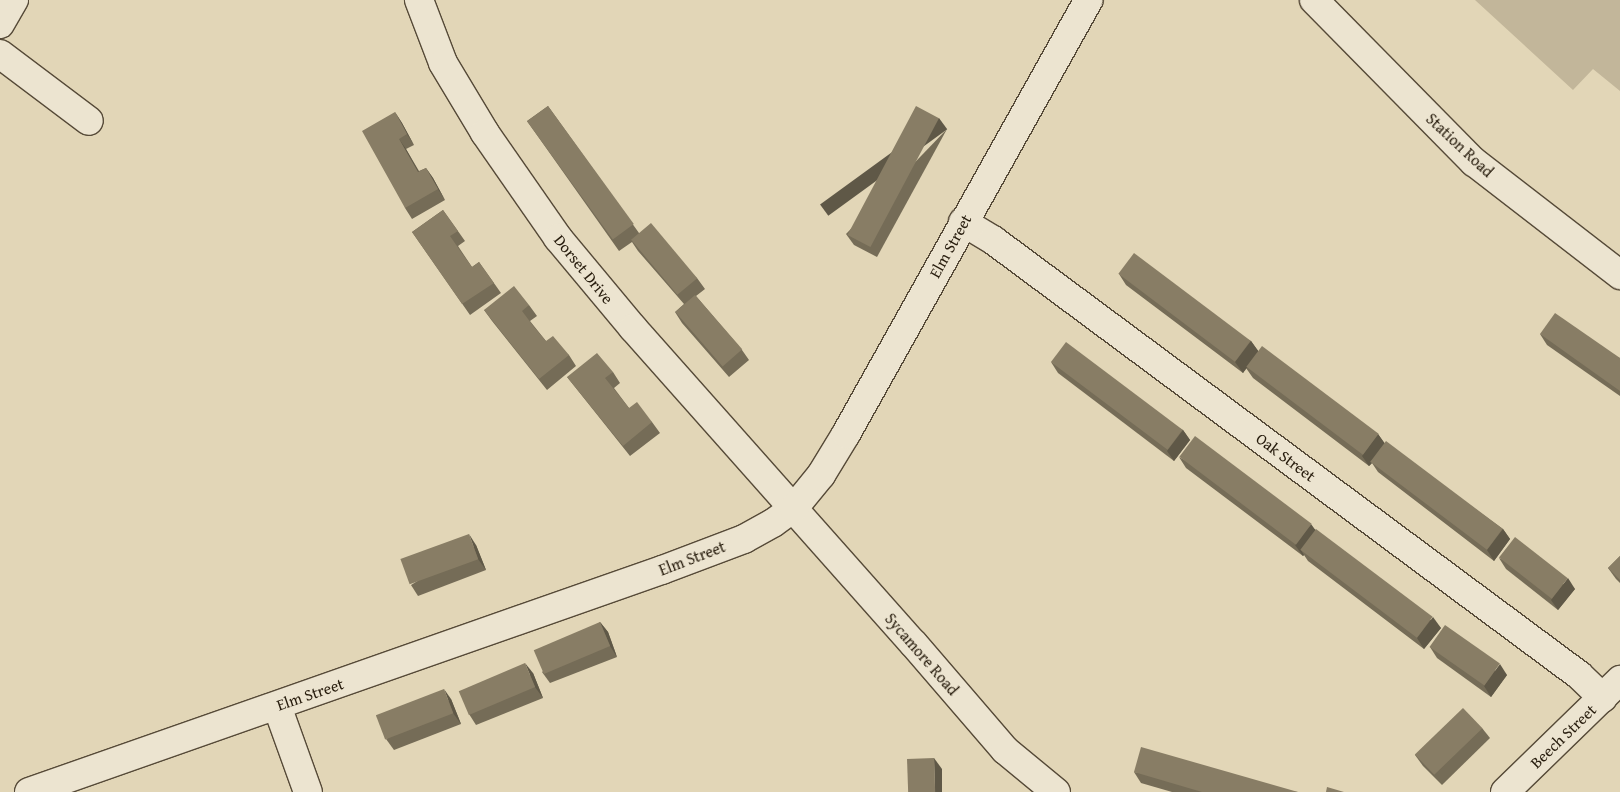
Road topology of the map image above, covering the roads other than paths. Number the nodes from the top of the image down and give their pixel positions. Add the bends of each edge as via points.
1 (14, 0) edge
2 (420, 0) edge
3 (1089, 0) edge
4 (1314, 0) edge
5 (0, 24) edge
6 (0, 54) edge
7 (89, 121) dead end
8 (963, 222) junction
9 (1620, 275) edge
10 (794, 508) junction
11 (1611, 689) edge
12 (277, 706) junction
13 (1051, 791) edge
14 (29, 792) edge
15 (308, 792) edge
16 (1505, 792) edge

1 - 5 street
2 - 10 street, Dorset Drive via 443,63 485,133 558,238 633,328
3 - 8 street, Elm Street
4 - 9 street, Station Road via 1474,162
6 - 7 street
8 - 10 street, Elm Street via 822,475
8 - 11 street, Oak Street via 1001,246 1579,675
10 - 12 street, Elm Street via 773,523 710,552
10 - 13 street, Sycamore Road via 1005,750
11 - 16 street, Beech Street
12 - 14 street, Elm Street
12 - 15 street

